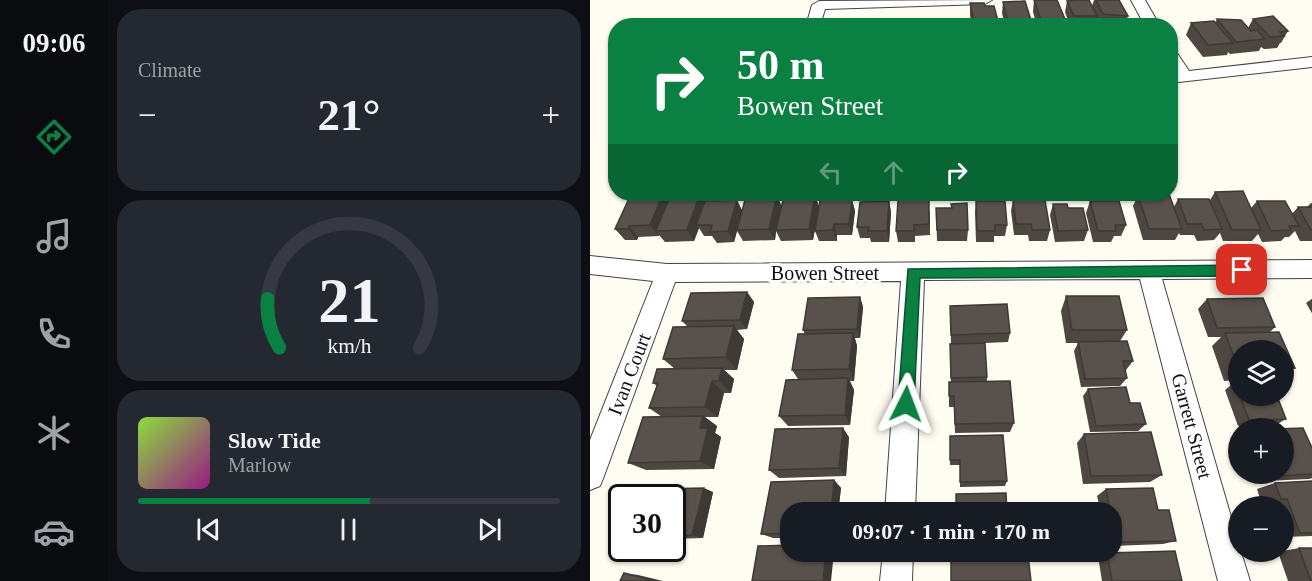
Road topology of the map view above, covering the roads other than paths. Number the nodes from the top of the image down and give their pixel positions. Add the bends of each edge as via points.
1 (985, 0) edge
2 (1138, 0) edge
3 (815, 18) edge
4 (1148, 18) edge
5 (1313, 62) edge
6 (1178, 78) edge
7 (590, 266) edge
8 (1313, 269) edge
9 (1149, 271) junction
10 (667, 273) junction
11 (913, 273) junction
12 (590, 476) edge
13 (901, 502) edge
14 (897, 562) edge
15 (896, 581) edge
16 (1234, 581) edge

1 - 3 street via 819,5
2 - 4 street
5 - 6 street
7 - 10 street, Bowen Street
8 - 9 street, Bowen Street
9 - 11 street, Bowen Street
9 - 16 street, Garrett Street
10 - 11 street, Bowen Street
10 - 12 street, Ivan Court
11 - 13 street
14 - 15 street

